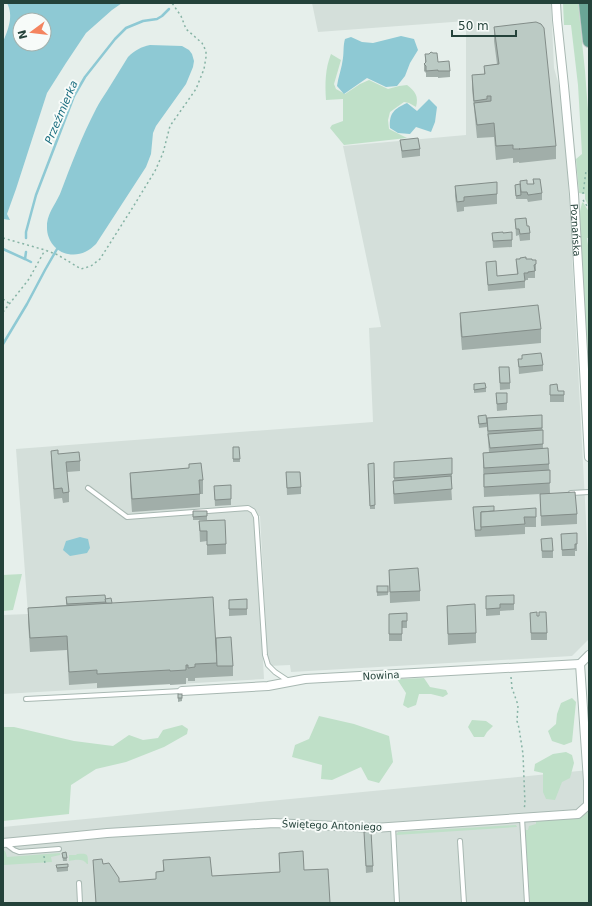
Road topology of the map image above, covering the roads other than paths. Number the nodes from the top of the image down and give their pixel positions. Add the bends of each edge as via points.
1 (556, 3) edge
2 (585, 3) edge
3 (589, 42) edge
4 (589, 457) edge
5 (88, 488) dead end
6 (589, 492) edge
7 (564, 493) edge
8 (589, 655) edge
9 (580, 664) junction
10 (290, 682) junction
11 (182, 692) joint
12 (26, 699) dead end
13 (522, 818) junction
14 (393, 827) junction
15 (460, 841) dead end
16 (4, 843) edge
17 (59, 849) dead end
18 (79, 883) dead end
19 (80, 903) edge
20 (397, 903) edge
21 (464, 903) edge
22 (527, 903) edge

1 - 4 street, Poznańska via 574,194
2 - 3 main road
5 - 10 lane via 127,517 248,508 253,511 256,517 265,655 268,665
6 - 7 lane
8 - 9 street
9 - 10 street, Nowina via 305,679
9 - 13 street, Świętego Antoniego via 588,805 578,814
10 - 11 street, Nowina
11 - 12 lane
13 - 14 street, Świętego Antoniego
13 - 22 lane
14 - 16 street, Świętego Antoniego via 274,823 107,832
14 - 20 lane
15 - 21 lane
16 - 17 lane via 19,852
18 - 19 lane

